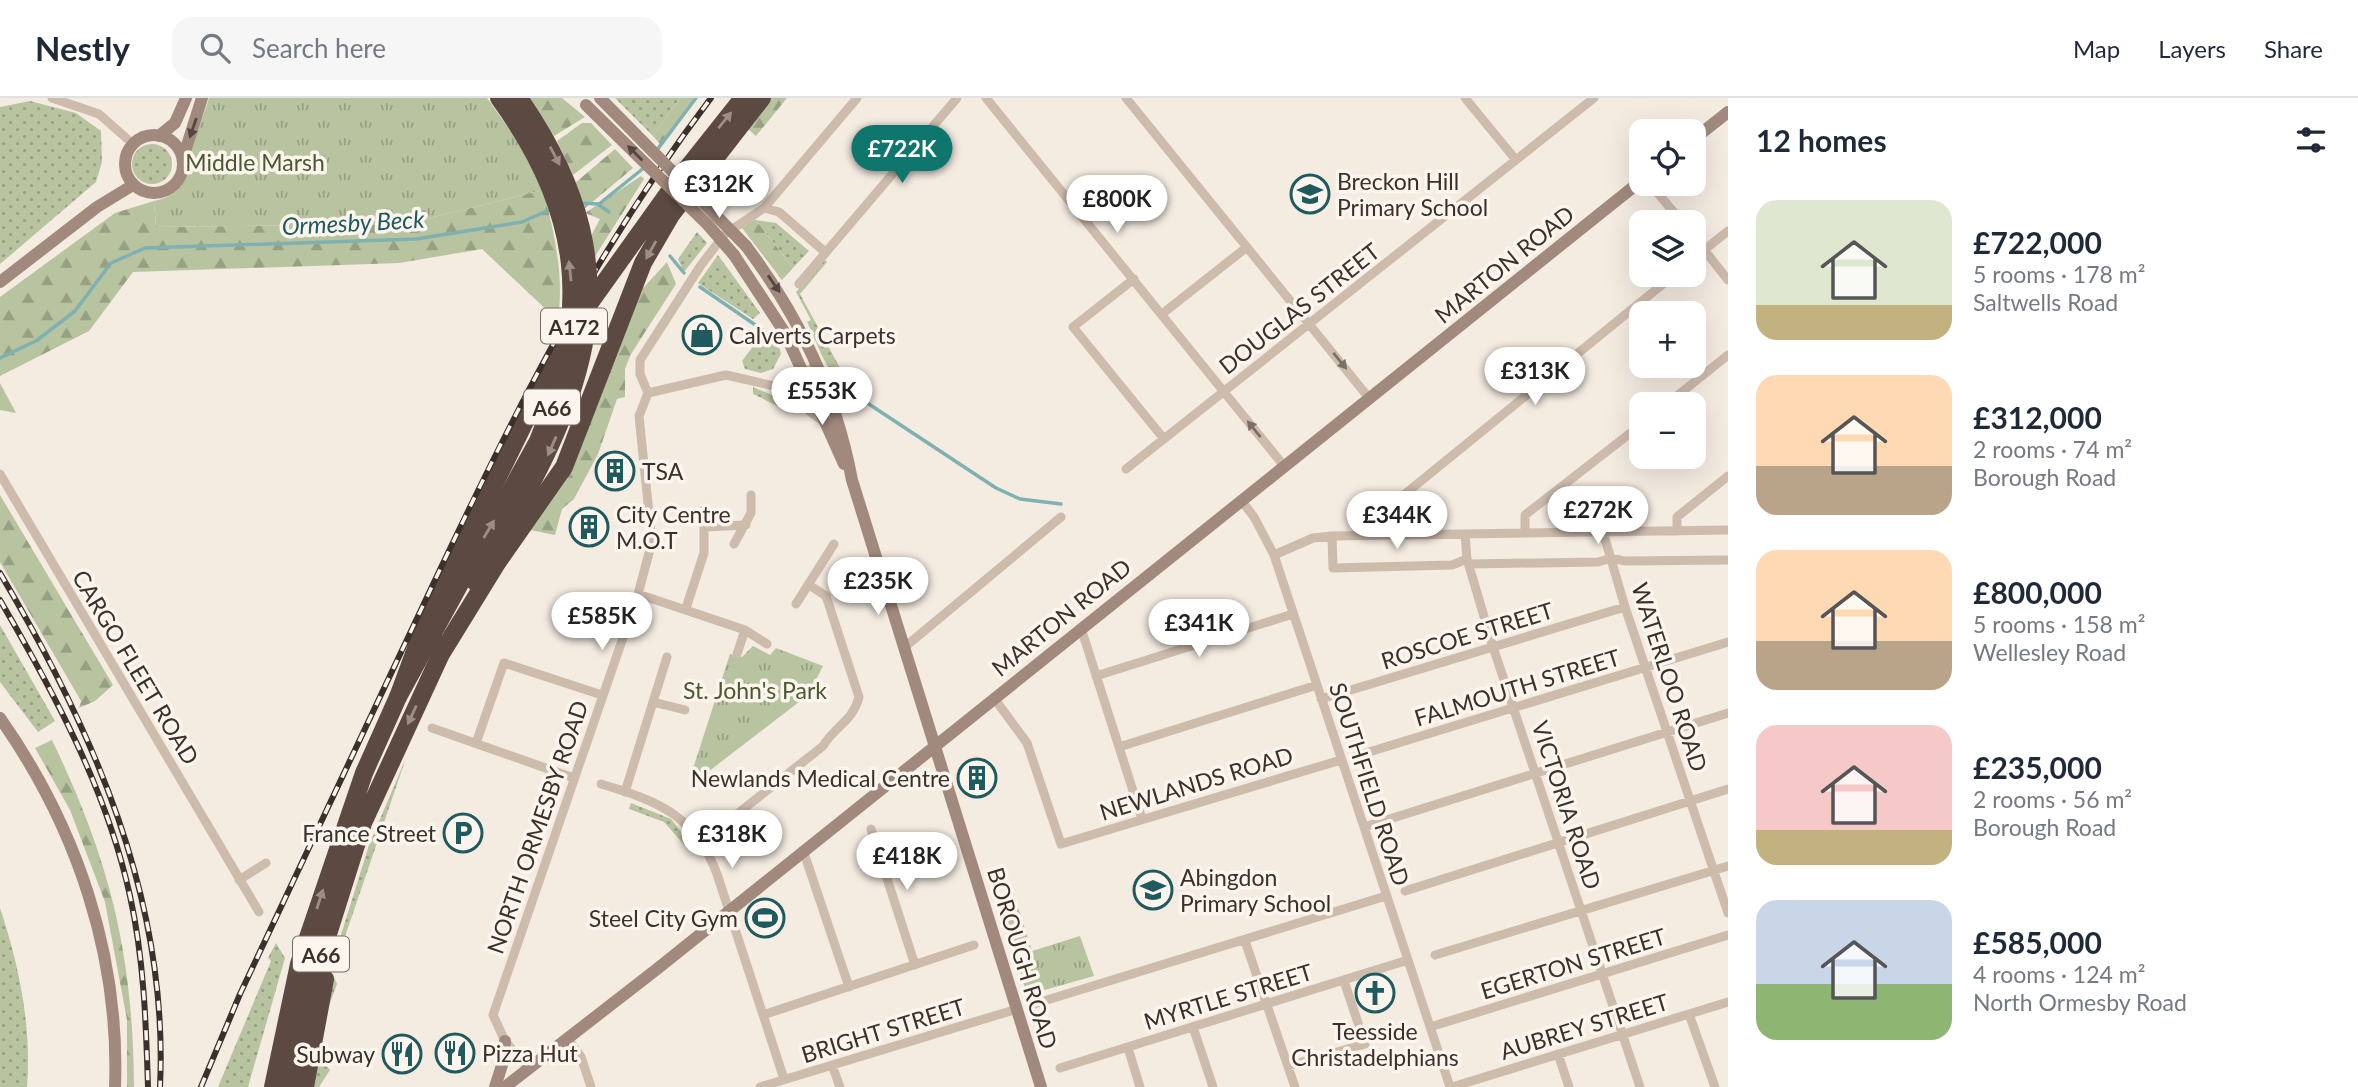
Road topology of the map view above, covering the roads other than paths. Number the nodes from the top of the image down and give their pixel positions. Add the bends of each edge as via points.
1 (52, 98) edge
2 (187, 98) edge
3 (202, 98) edge
4 (499, 98) edge
5 (519, 98) edge
6 (600, 98) edge
7 (743, 98) edge
8 (762, 98) edge
9 (857, 98) edge
10 (957, 98) edge
11 (986, 98) edge
12 (1126, 98) edge
13 (1465, 98) edge
14 (1594, 98) edge
15 (583, 102) edge
16 (1728, 111) edge
17 (1706, 129) edge
18 (159, 136) junction
19 (134, 144) junction
20 (183, 158) junction
21 (1516, 160) junction
22 (133, 185) junction
23 (1629, 190) edge
24 (1660, 196) edge
25 (764, 208) junction
26 (1672, 210) edge
27 (1728, 231) edge
28 (1247, 247) junction
29 (1706, 248) edge
30 (825, 252) junction
31 (1706, 252) edge
32 (1134, 279) junction
33 (1728, 279) edge
34 (0, 282) edge
35 (799, 284) dead end
36 (1659, 287) edge
37 (1162, 314) junction
38 (1310, 324) junction
39 (1728, 355) edge
40 (817, 366) junction
41 (803, 373) junction
42 (774, 386) junction
43 (1225, 392) junction
44 (1682, 392) edge
45 (648, 393) junction
46 (1369, 398) junction
47 (824, 421) junction
48 (1629, 434) edge
49 (1164, 439) junction
50 (1284, 466) junction
51 (1126, 469) dead end
52 (0, 474) edge
53 (1728, 476) edge
54 (852, 480) junction
55 (751, 495) dead end
56 (1241, 500) junction
57 (704, 510) dead end
58 (1061, 517) dead end
59 (746, 525) junction
60 (706, 527) junction
61 (1728, 530) edge
62 (1677, 531) junction
63 (1603, 532) junction
64 (1525, 533) junction
65 (1465, 534) junction
66 (1383, 535) junction
67 (1332, 536) junction
68 (734, 544) dead end
69 (834, 544) dead end
70 (1274, 555) junction
71 (1612, 558) junction
72 (1728, 560) edge
73 (1468, 562) junction
74 (809, 585) junction
75 (638, 594) junction
76 (796, 604) dead end
77 (1625, 607) junction
78 (686, 608) junction
79 (1293, 614) junction
80 (1082, 628) junction
81 (745, 630) junction
82 (1728, 642) edge
83 (767, 644) dead end
84 (906, 646) junction
85 (1493, 647) junction
86 (441, 654) junction
87 (737, 654) dead end
88 (667, 657) dead end
89 (1646, 668) junction
90 (1096, 676) junction
91 (1317, 685) junction
92 (602, 695) junction
93 (398, 697) junction
94 (994, 698) junction
95 (1321, 699) junction
96 (653, 702) junction
97 (1514, 709) junction
98 (685, 710) dead end
99 (1728, 713) edge
100 (0, 718) edge
101 (432, 728) dead end
102 (1667, 732) junction
103 (476, 743) junction
104 (935, 744) junction
105 (1119, 747) junction
106 (1356, 756) dead end
107 (1341, 760) junction
108 (1535, 772) junction
109 (574, 778) junction
110 (601, 784) dead end
111 (1728, 789) edge
112 (625, 792) junction
113 (1690, 801) junction
114 (1142, 819) junction
115 (363, 823) junction
116 (1364, 827) junction
117 (872, 829) dead end
118 (703, 841) junction
119 (1559, 843) junction
120 (803, 850) junction
121 (267, 863) dead end
122 (1728, 866) edge
123 (1714, 870) junction
124 (239, 880) junction
125 (1405, 891) dead end
126 (1386, 896) junction
127 (1581, 910) junction
128 (728, 911) junction
129 (259, 912) dead end
130 (1728, 913) edge
131 (1728, 935) edge
132 (1245, 941) junction
133 (974, 945) dead end
134 (1435, 955) dead end
135 (1408, 960) junction
136 (299, 964) junction
137 (915, 965) junction
138 (1602, 974) junction
139 (1344, 981) junction
140 (849, 987) junction
141 (1728, 1002) edge
142 (1034, 1004) dead end
143 (1267, 1004) junction
144 (1017, 1009) junction
145 (1689, 1014) junction
146 (763, 1015) junction
147 (1193, 1027) junction
148 (1430, 1027) junction
149 (1623, 1035) junction
150 (568, 1039) junction
151 (505, 1041) junction
152 (1128, 1048) junction
153 (1558, 1054) junction
154 (832, 1065) junction
155 (1288, 1066) junction
156 (1060, 1068) dead end
157 (529, 1069) junction
158 (784, 1079) junction
159 (590, 1084) edge
160 (115, 1087) edge
161 (260, 1087) edge
162 (273, 1087) edge
163 (288, 1087) edge
164 (306, 1087) edge
165 (495, 1087) edge
166 (506, 1087) edge
167 (760, 1087) edge
168 (839, 1087) edge
169 (1041, 1087) edge
170 (1140, 1087) edge
171 (1213, 1087) edge
172 (1295, 1087) edge
173 (1451, 1087) edge
174 (1569, 1087) edge
175 (1640, 1087) edge
176 (1714, 1087) edge

1 - 19 street via 99,114
2 - 18 street via 175,123
3 -> 20 street
93 -> 4 highway, A66, bridge via 538,441 566,360 572,286 556,200 540,161
5 -> 86 highway, A66, bridge via 563,172 576,208 588,284 587,328 579,375 547,457 475,582
6 -> 40 street, BOROUGH ROAD, bridge via 746,246 799,324
93 -> 7 highway, A172, bridge via 422,632 565,340 677,181
8 -> 86 highway, A172 via 671,215 643,263 564,467
9 - 25 street
10 - 30 street
11 - 32 street
12 - 28 street
13 - 21 street
14 - 21 street, DOUGLAS STREET
41 -> 15 street, BOROUGH ROAD, bridge via 785,333 734,255
16 - 17 street
18 - 19 street via 141,138
18 - 20 street via 169,139
19 - 22 street via 125,161
20 - 22 street via 178,182 169,190 148,193
21 - 38 street, DOUGLAS STREET
22 - 34 street
23 - 46 street, MARTON ROAD
24 - 26 street
25 - 30 street via 779,212
25 - 45 street via 725,234 640,360
27 - 29 street
28 - 37 street
28 - 38 street
30 - 35 street
31 - 33 street
32 - 37 street
32 - 49 street via 1073,327
36 - 66 street via 1389,507 1383,515
37 - 43 street
38 - 43 street, DOUGLAS STREET
38 -> 46 street
39 - 44 street
40 - 41 street
40 - 54 street, BOROUGH ROAD via 844,439
41 - 42 street
41 - 47 street, BOROUGH ROAD
42 - 45 street via 726,375
42 - 47 street
43 - 49 street, DOUGLAS STREET
50 -> 43 street
45 - 75 street, NORTH ORMESBY ROAD via 639,415 652,542
46 - 50 street, MARTON ROAD
47 - 54 street, BOROUGH ROAD
48 - 64 street via 1525,515
49 - 51 street, DOUGLAS STREET
50 - 56 street, MARTON ROAD
52 - 124 street, CARGO FLEET ROAD
53 - 62 street via 1677,517
54 - 84 street, BOROUGH ROAD
55 - 59 street
56 - 70 street, SOUTHFIELD ROAD
56 - 80 street, MARTON ROAD
57 - 60 street
58 - 84 street
59 - 60 street
59 - 68 street
60 - 78 street via 704,553
61 - 62 street
62 - 63 street
63 - 64 street
63 - 71 street, WATERLOO ROAD
64 - 65 street
65 - 66 street
65 - 73 street, VICTORIA ROAD
66 - 67 street
67 - 70 street via 1312,538
67 - 73 street via 1333,568
69 - 74 street
70 - 79 street, SOUTHFIELD ROAD
71 - 72 street
71 - 73 street via 1598,562
71 - 77 street, WATERLOO ROAD
73 - 85 street, VICTORIA ROAD
74 - 76 street
74 - 118 street via 826,596 859,697 855,713 832,731 823,746
75 - 78 street
75 - 92 street, NORTH ORMESBY ROAD
77 - 85 street, ROSCOE STREET
77 - 89 street, WATERLOO ROAD
78 - 81 street
79 - 90 street
79 - 91 street, SOUTHFIELD ROAD
80 - 90 street
80 - 94 street, MARTON ROAD
81 - 83 street
81 - 87 street
82 - 89 street, FALMOUTH STREET
84 - 104 street, BOROUGH ROAD
85 - 95 street, ROSCOE STREET
85 - 97 street, VICTORIA ROAD
86 -> 115 highway, A66
88 - 96 street
89 - 97 street, FALMOUTH STREET
89 - 102 street, WATERLOO ROAD
90 - 105 street
91 - 95 street, SOUTHFIELD ROAD
91 - 105 street
92 - 103 street via 504,663
92 - 109 street, NORTH ORMESBY ROAD
136 -> 93 highway, A66 via 364,773
94 - 104 street, MARTON ROAD
94 - 114 street, NEWLANDS ROAD via 1027,743 1061,844
95 - 107 street, SOUTHFIELD ROAD
96 - 98 street
96 - 112 street
97 - 106 street, FALMOUTH STREET
97 - 108 street, VICTORIA ROAD
99 - 102 street
100 - 160 street via 62,822 89,893 111,992
101 - 103 street
102 - 108 street
102 - 113 street, WATERLOO ROAD
103 - 109 street
104 - 120 street, MARTON ROAD
104 - 144 street, BOROUGH ROAD
105 - 114 street
107 - 114 street, NEWLANDS ROAD
107 - 116 street, SOUTHFIELD ROAD
108 - 116 street
108 - 119 street, VICTORIA ROAD
109 - 151 street, NORTH ORMESBY ROAD via 493,1015
110 - 112 street
111 - 113 street
112 - 118 street via 673,811
113 - 119 street
113 - 123 street, WATERLOO ROAD
115 - 163 highway, A66 via 311,988
115 - 164 highway via 358,869 324,987
116 - 126 street, SOUTHFIELD ROAD
117 - 137 street
118 - 128 street
119 - 125 street
119 - 127 street, VICTORIA ROAD
120 - 128 street, MARTON ROAD
120 - 140 street
121 - 124 street
122 - 123 street
123 - 127 street
123 - 130 street, WATERLOO ROAD
124 - 129 street, CARGO FLEET ROAD
126 - 132 street
126 - 135 street, SOUTHFIELD ROAD
127 - 134 street
127 - 138 street, VICTORIA ROAD
128 - 146 street
128 - 150 street, MARTON ROAD
131 - 138 street, EGERTON STREET
132 - 142 street
132 - 143 street
133 - 137 street
135 - 139 street, MYRTLE STREET
135 - 148 street, SOUTHFIELD ROAD
136 - 161 highway, A66 via 288,985
136 - 162 highway, A66
137 - 140 street
138 - 148 street, EGERTON STREET
138 - 149 street, VICTORIA ROAD
139 - 143 street, MYRTLE STREET
139 - 155 street via 1365,1044
140 - 146 street
141 - 145 street, AUBREY STREET
143 - 147 street, MYRTLE STREET
143 - 155 street
144 - 154 street, BRIGHT STREET
144 - 169 street, BOROUGH ROAD
145 - 149 street, AUBREY STREET
145 - 176 street
146 - 158 street
147 - 152 street, MYRTLE STREET
147 - 171 street
148 - 173 street, SOUTHFIELD ROAD
149 - 153 street, AUBREY STREET
149 - 175 street, VICTORIA ROAD
150 - 157 street, MARTON ROAD
150 - 159 street via 581,1057
151 - 157 street, NORTH ORMESBY ROAD
151 - 165 street
152 - 156 street, MYRTLE STREET
152 - 170 street
153 - 173 street, AUBREY STREET
153 - 174 street
154 - 158 street, BRIGHT STREET
154 - 168 street
155 - 172 street
157 - 166 street, MARTON ROAD
158 - 167 street, BRIGHT STREET

